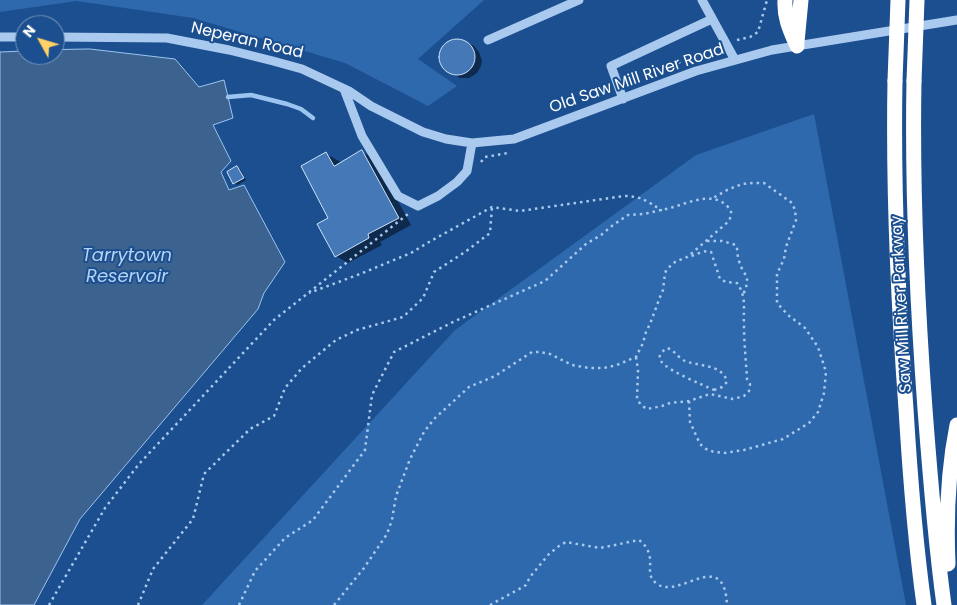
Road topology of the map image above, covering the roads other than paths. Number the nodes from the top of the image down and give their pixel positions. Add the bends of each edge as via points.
1 (579, 0) edge
2 (702, 0) edge
3 (785, 0) edge
4 (801, 0) edge
5 (898, 0) edge
6 (917, 0) edge
7 (712, 19) junction
8 (957, 20) edge
9 (0, 37) edge
10 (15, 37) edge
11 (65, 37) edge
12 (488, 40) dead end
13 (797, 46) junction
14 (735, 60) junction
15 (344, 89) junction
16 (623, 99) junction
17 (446, 139) joint
18 (472, 143) junction
19 (957, 424) edge
20 (924, 605) edge
21 (944, 605) edge
22 (949, 605) edge

1 - 12 street
2 - 7 street
3 - 13 highway via 786,21
4 - 13 highway
5 - 20 highway, Saw Mill River Parkway, bridge via 894,170 897,262
6 - 21 highway, Saw Mill River Parkway, bridge via 914,81 917,266 930,481
7 - 14 street
7 - 16 street via 611,66
8 - 13 street, Old Saw Mill River Road
9 - 10 street
11 - 15 street, Neperan Road via 167,38 302,69
13 - 14 street, Old Saw Mill River Road
14 - 16 street, Old Saw Mill River Road
15 - 17 street, Neperan Road via 423,132
15 - 18 street via 362,136 398,196 418,206 438,196 467,171
16 - 18 street, Old Saw Mill River Road via 514,139
17 - 18 street, Old Saw Mill River Road
19 - 22 highway via 948,501

